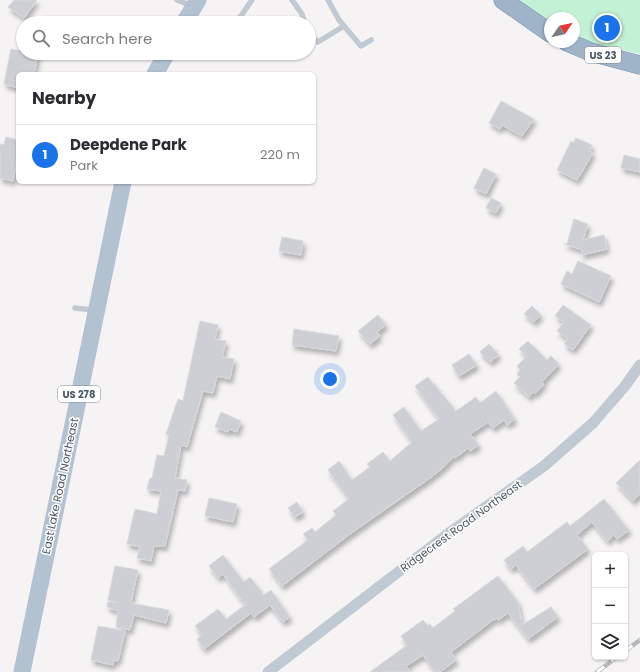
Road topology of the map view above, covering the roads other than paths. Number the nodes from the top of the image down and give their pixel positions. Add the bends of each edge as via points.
1 (177, 0) edge
2 (252, 0) edge
3 (292, 0) edge
4 (328, 0) edge
5 (503, 0) edge
6 (191, 11) edge
7 (241, 16) edge
8 (303, 16) edge
9 (344, 26) junction
10 (544, 29) edge
11 (371, 40) dead end
12 (318, 42) edge
13 (580, 47) edge
14 (163, 60) edge
15 (640, 65) edge
16 (157, 72) edge
17 (123, 184) edge
18 (75, 308) dead end
19 (96, 310) junction
20 (640, 365) edge
21 (22, 672) edge
22 (268, 672) edge

1 - 6 lane
2 - 7 lane
3 - 8 lane
4 - 9 lane
5 - 10 highway
9 - 11 lane via 361,46
9 - 12 lane
13 - 15 highway, US 23
14 - 16 main road
17 - 19 main road, East Lake Road Northeast / US 278
18 - 19 lane
19 - 21 main road, East Lake Road Northeast / US 278
20 - 22 street, Ridgecrest Road Northeast via 593,423 544,466 449,533

